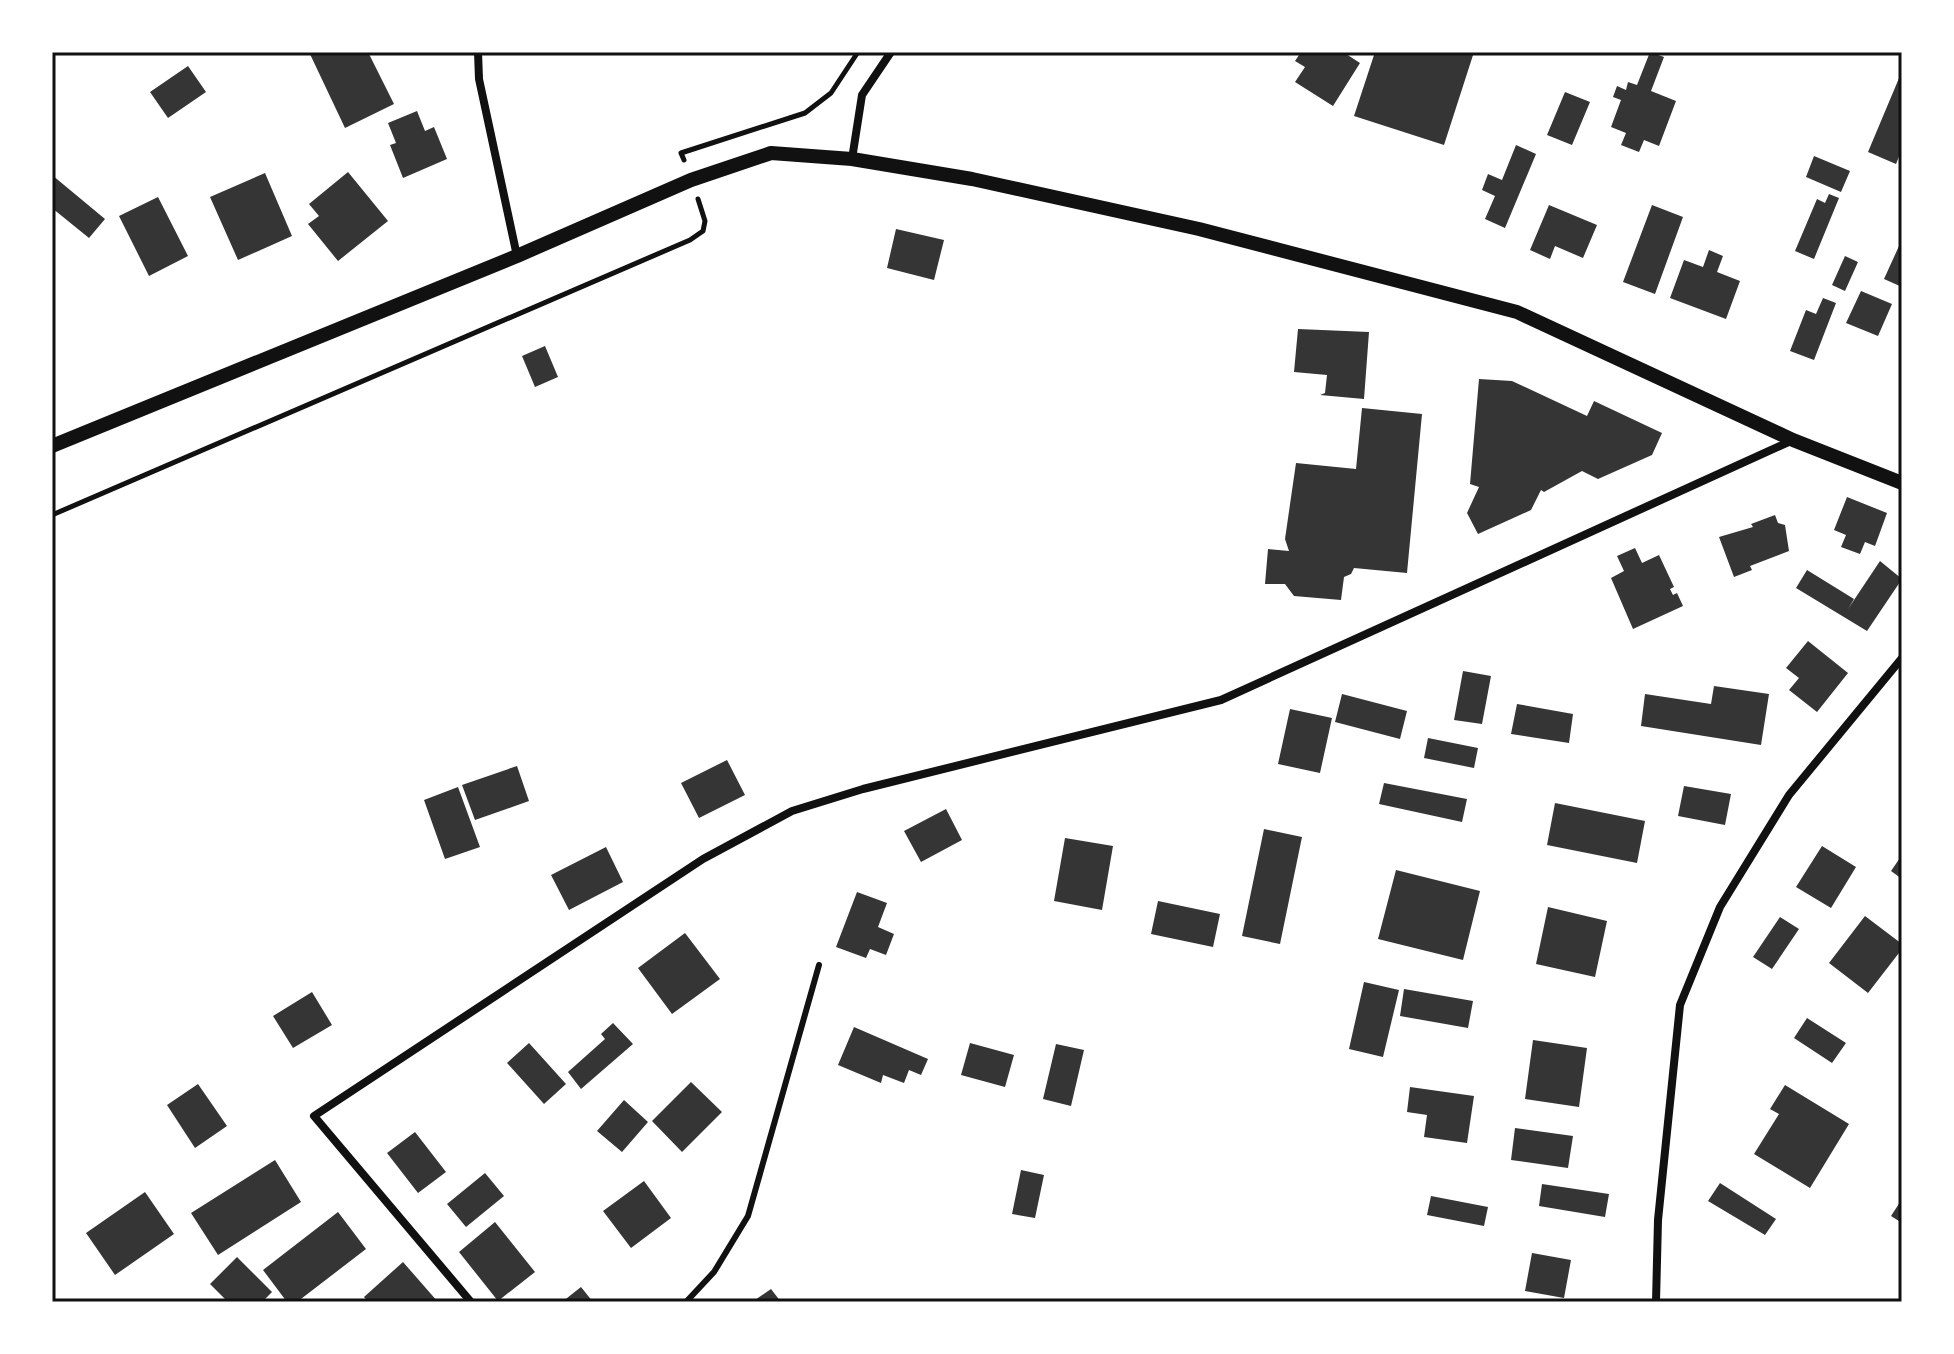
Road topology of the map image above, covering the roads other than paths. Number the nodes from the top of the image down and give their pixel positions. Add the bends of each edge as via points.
1 (478, 52) edge
2 (891, 52) edge
3 (852, 159) junction
4 (517, 256) junction
5 (1793, 440) junction
6 (52, 446) edge
7 (1902, 483) edge
8 (1902, 658) edge
9 (819, 965) dead end
10 (471, 1302) edge
11 (686, 1302) edge
12 (1656, 1302) edge

1 - 4 street via 479,79
2 - 3 street via 862,95
3 - 4 street via 771,153 691,180
3 - 5 street via 972,179 1199,229 1517,312
4 - 6 street
5 - 7 street
5 - 10 street via 1221,700 804,806 703,859 314,1116
8 - 12 street via 1789,795 1720,907 1680,1005 1658,1220
9 - 11 lane via 748,1216 714,1272

